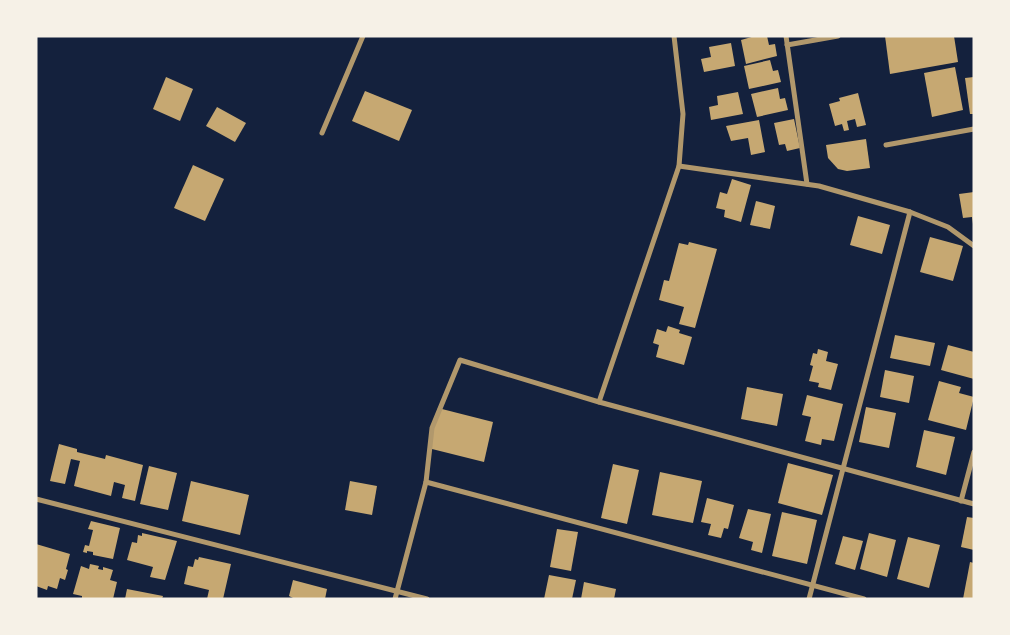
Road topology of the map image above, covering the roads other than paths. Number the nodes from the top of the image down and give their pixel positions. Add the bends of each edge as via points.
1 (363, 36) edge
2 (674, 36) edge
3 (786, 36) edge
4 (838, 36) edge
5 (787, 45) junction
6 (974, 129) edge
7 (322, 132) dead end
8 (886, 145) dead end
9 (679, 166) junction
10 (807, 184) junction
11 (910, 212) junction
12 (974, 239) edge
13 (967, 241) junction
14 (974, 246) edge
15 (599, 402) junction
16 (974, 452) edge
17 (844, 469) junction
18 (426, 482) junction
19 (36, 499) edge
20 (960, 501) junction
21 (974, 504) edge
22 (813, 585) junction
23 (397, 591) junction
24 (395, 599) edge
25 (427, 599) edge
26 (809, 599) edge
27 (864, 599) edge

1 - 7 street
2 - 9 street via 683,114
3 - 5 street
4 - 5 street
5 - 10 street
6 - 8 street
9 - 10 street
9 - 15 street
10 - 11 street
11 - 13 street via 948,226
11 - 17 street
12 - 13 street
13 - 14 street
15 - 17 street
15 - 18 street via 460,360 432,428
16 - 20 street
17 - 20 street
17 - 22 street
18 - 22 street
18 - 23 street
19 - 23 street
20 - 21 street
22 - 26 street
22 - 27 street
23 - 24 street
23 - 25 street

